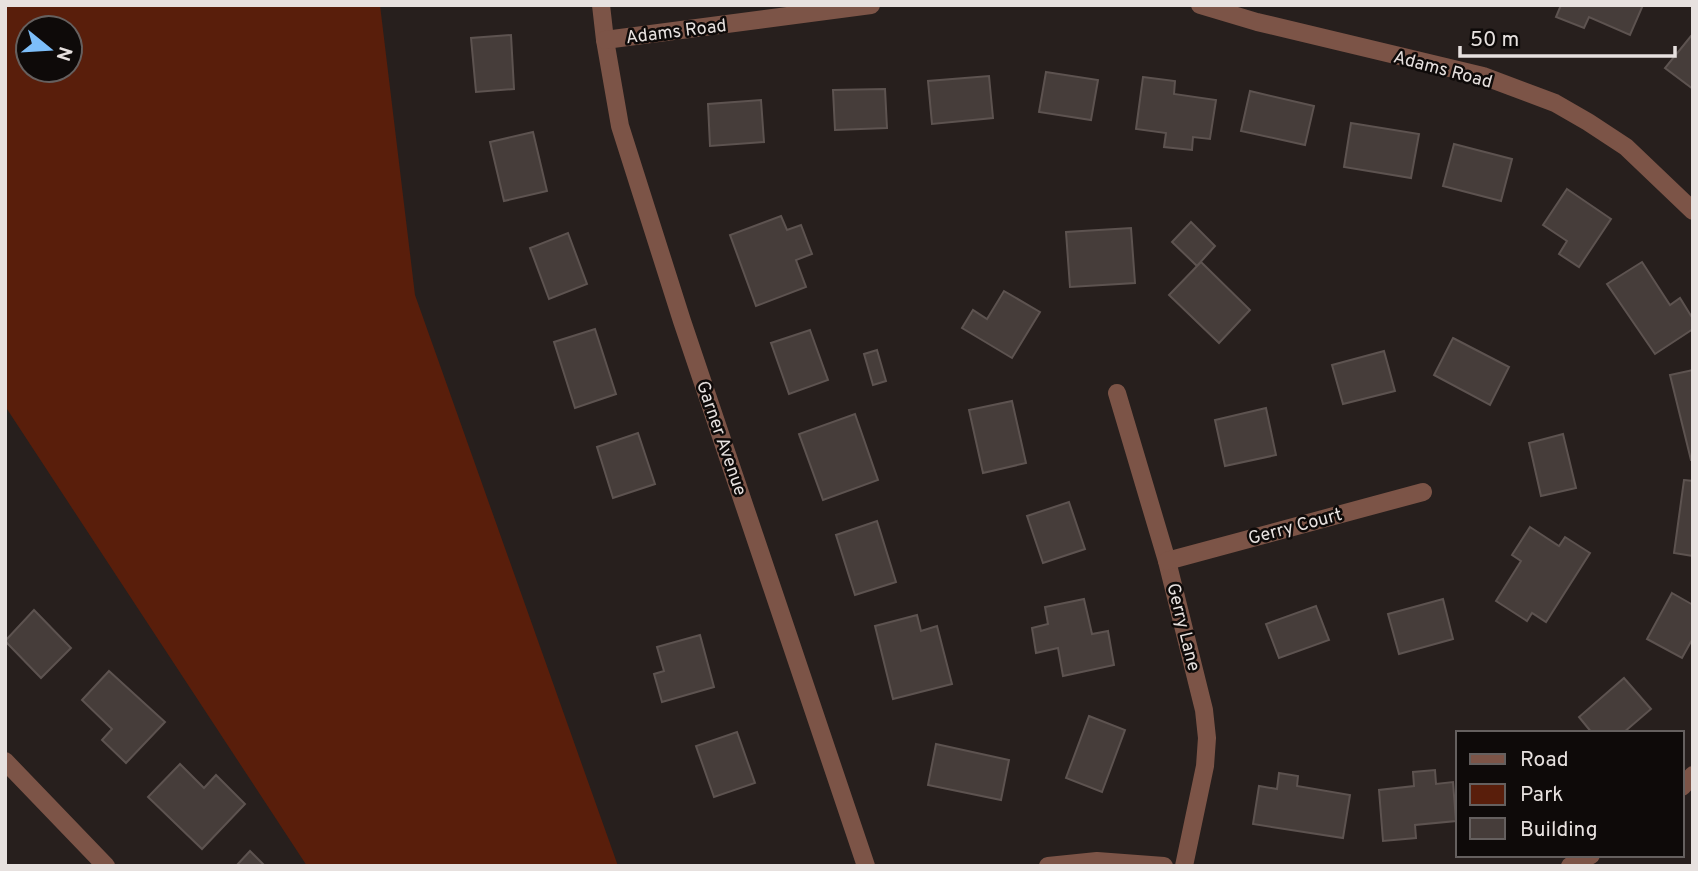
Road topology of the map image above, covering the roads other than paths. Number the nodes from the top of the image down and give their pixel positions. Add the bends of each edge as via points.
1 (601, 5) edge
2 (871, 5) edge
3 (1200, 5) edge
4 (605, 40) junction
5 (1693, 211) edge
6 (1117, 393) dead end
7 (1423, 492) dead end
8 (1167, 561) junction
9 (5, 761) edge
10 (1587, 857) edge
11 (106, 866) edge
12 (866, 866) edge
13 (1048, 866) edge
14 (1164, 866) edge
15 (1184, 866) edge
16 (1570, 866) edge

1 - 4 street, Garner Avenue
2 - 4 street, Adams Road
3 - 5 street, Adams Road via 1483,76 1555,103 1626,147
4 - 12 street, Garner Avenue via 620,126
6 - 8 street, Gerry Lane
7 - 8 street, Gerry Court
8 - 15 street, Gerry Lane via 1207,738 1201,795
9 - 11 street
10 - 16 street
13 - 14 street via 1097,861

